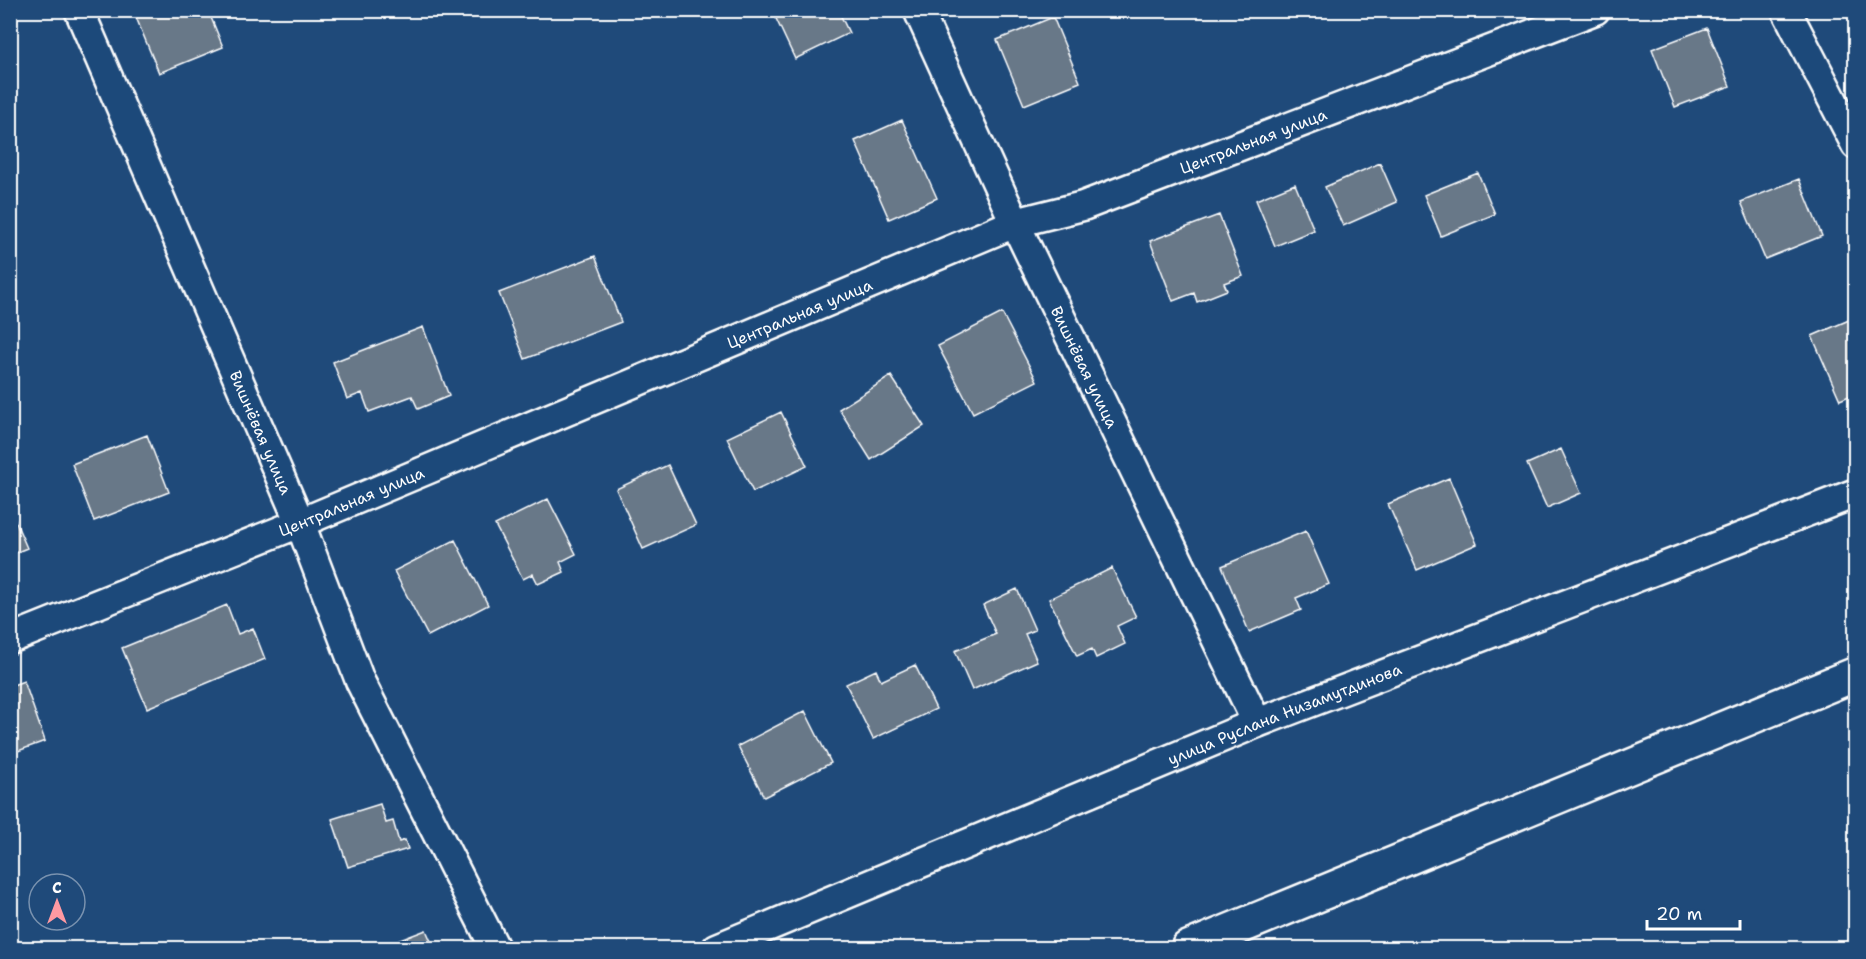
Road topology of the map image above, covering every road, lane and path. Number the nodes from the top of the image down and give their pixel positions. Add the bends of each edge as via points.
1 (79, 10) edge
2 (918, 10) edge
3 (1595, 10) edge
4 (1786, 10) edge
5 (1856, 145) edge
6 (1016, 223) junction
7 (1856, 493) edge
8 (300, 523) junction
9 (10, 639) edge
10 (1856, 674) edge
11 (1257, 723) junction
12 (495, 948) edge
13 (717, 948) edge
14 (1188, 948) edge

1 - 8 street, Вишнёвая улица
2 - 6 street, Вишнёвая улица
3 - 6 street, Центральная улица via 1083,206
4 - 5 street
6 - 8 street, Центральная улица
6 - 11 street, Вишнёвая улица
7 - 11 street, улица Руслана Низамутдинова
8 - 9 street, Центральная улица
8 - 12 street, Вишнёвая улица via 360,681
10 - 14 main road
11 - 13 street, улица Руслана Низамутдинова

